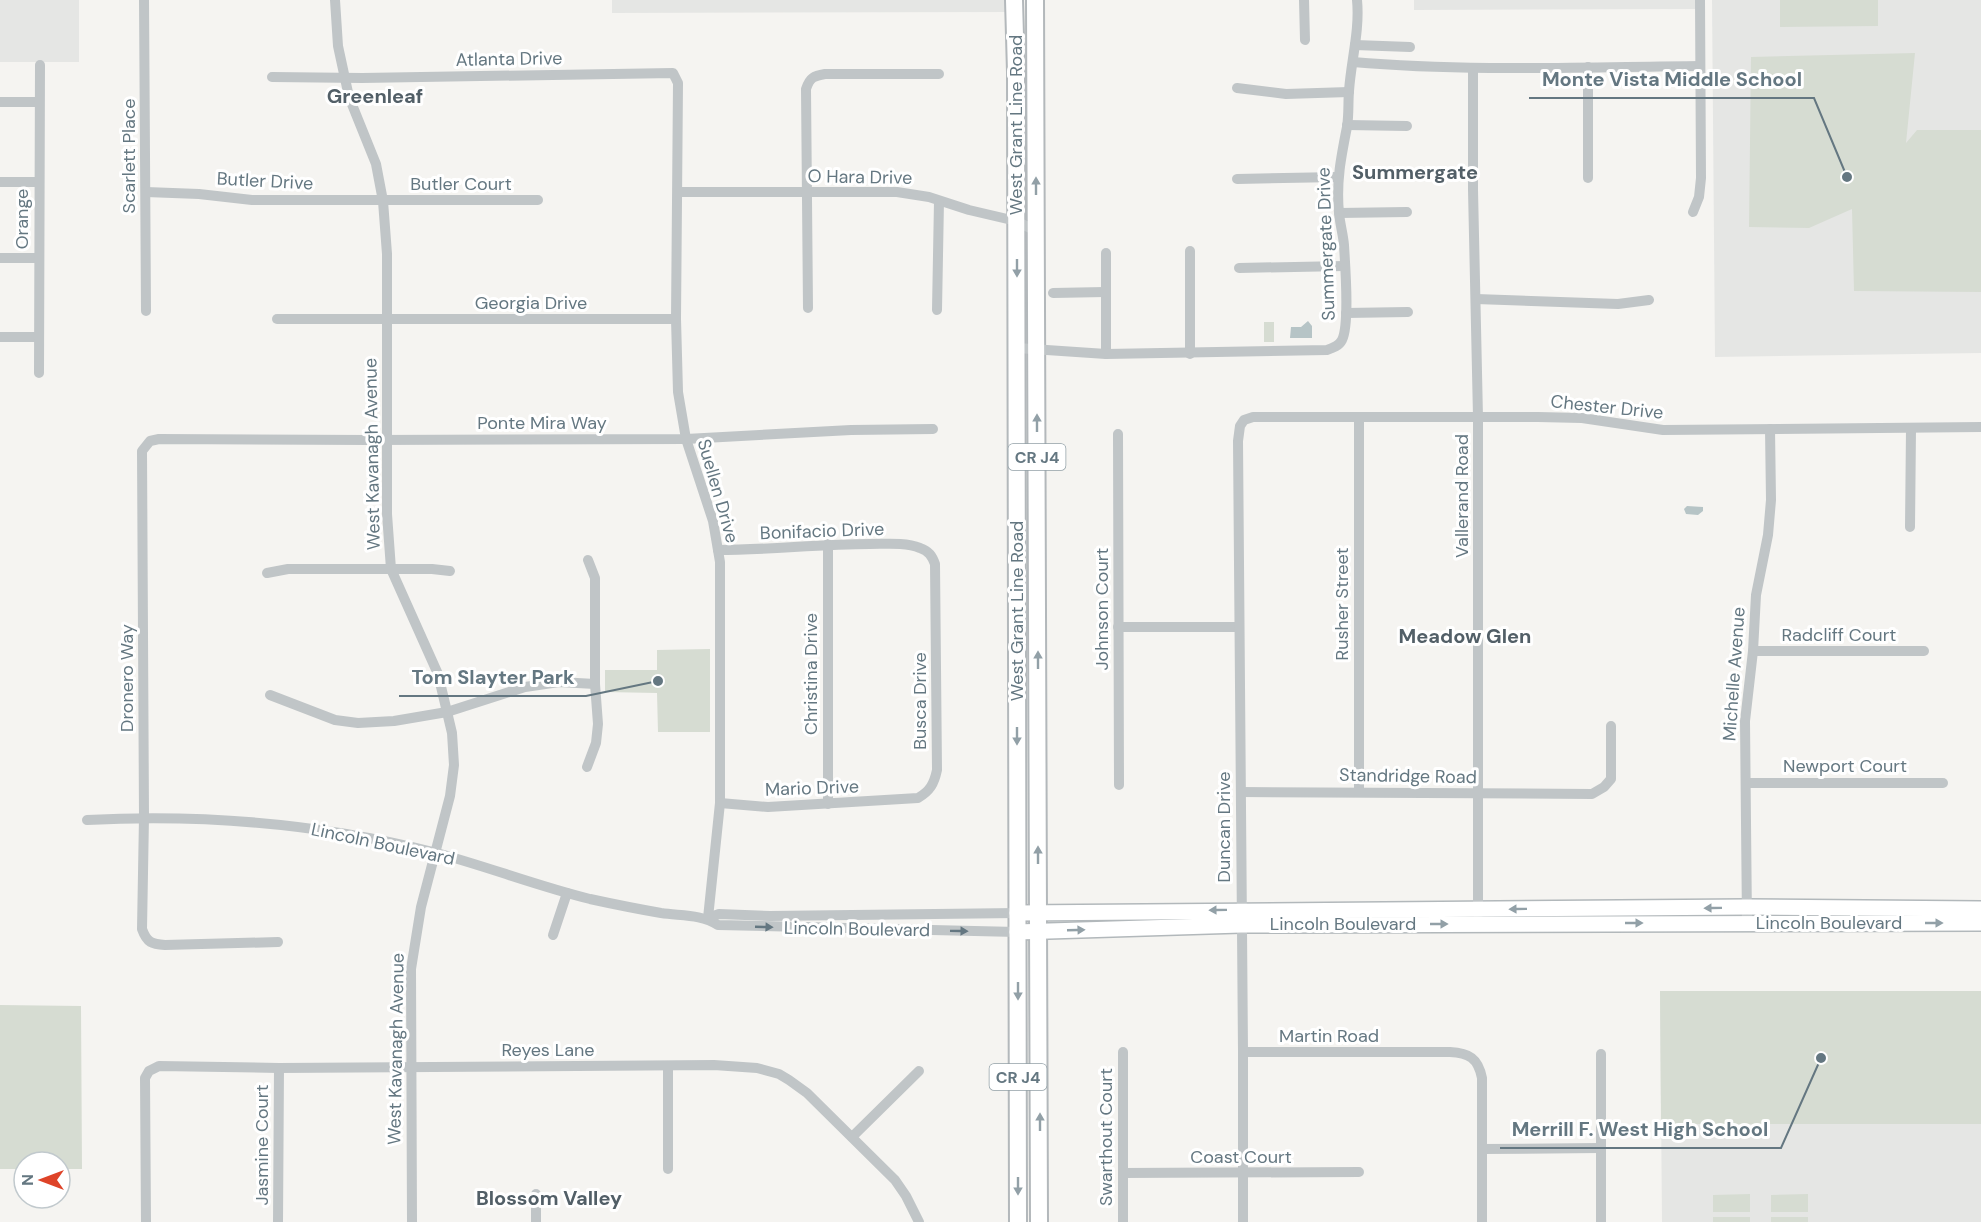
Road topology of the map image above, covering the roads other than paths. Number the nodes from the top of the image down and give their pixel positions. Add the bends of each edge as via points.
1 (144, 0) edge
2 (335, 0) edge
3 (1014, 0) edge
4 (1035, 0) edge
5 (1304, 0) edge
6 (1358, 0) edge
7 (1700, 0) edge
8 (1305, 40) dead end
9 (1355, 45) junction
10 (1410, 46) dead end
11 (1016, 53) junction
12 (1353, 62) junction
13 (40, 65) dead end
14 (1700, 66) junction
15 (1588, 67) junction
16 (1473, 68) junction
17 (673, 73) joint
18 (939, 74) dead end
19 (272, 77) dead end
20 (345, 78) junction
21 (1237, 87) dead end
22 (1035, 90) junction
23 (1349, 92) junction
24 (0, 102) edge
25 (39, 102) junction
26 (1347, 125) junction
27 (1407, 126) dead end
28 (1338, 177) junction
29 (1588, 178) dead end
30 (1237, 179) dead end
31 (0, 182) edge
32 (39, 182) junction
33 (146, 192) junction
34 (678, 192) junction
35 (806, 192) junction
36 (538, 200) dead end
37 (383, 201) junction
38 (939, 201) junction
39 (1407, 212) dead end
40 (1693, 212) dead end
41 (1339, 213) junction
42 (1016, 221) junction
43 (1036, 231) junction
44 (1190, 251) dead end
45 (1106, 253) dead end
46 (0, 258) edge
47 (39, 258) junction
48 (1344, 266) junction
49 (1239, 268) dead end
50 (1105, 292) junction
51 (1053, 293) dead end
52 (1476, 299) junction
53 (1649, 300) dead end
54 (808, 308) dead end
55 (937, 310) dead end
56 (146, 311) dead end
57 (1346, 312) junction
58 (1408, 312) dead end
59 (277, 319) dead end
60 (676, 319) junction
61 (386, 320) junction
62 (0, 337) edge
63 (38, 337) junction
64 (1017, 348) junction
65 (1037, 348) junction
66 (1106, 354) junction
67 (1190, 354) junction
68 (39, 373) dead end
69 (1359, 417) junction
70 (1478, 417) junction
71 (1981, 427) edge
72 (933, 429) dead end
73 (1770, 429) junction
74 (1911, 429) junction
75 (1239, 433) joint
76 (1118, 434) dead end
77 (686, 439) junction
78 (386, 440) junction
79 (150, 441) joint
80 (1910, 527) dead end
81 (828, 544) junction
82 (718, 550) junction
83 (588, 561) dead end
84 (392, 569) junction
85 (450, 571) dead end
86 (267, 573) dead end
87 (935, 584) joint
88 (1118, 627) junction
89 (1239, 627) junction
90 (1753, 651) junction
91 (1924, 651) dead end
92 (595, 684) junction
93 (270, 695) dead end
94 (447, 712) junction
95 (1611, 726) dead end
96 (587, 766) dead end
97 (1747, 783) junction
98 (1943, 783) dead end
99 (1119, 785) dead end
100 (1359, 791) junction
101 (1241, 792) junction
102 (1478, 794) junction
103 (905, 800) joint
104 (720, 803) junction
105 (828, 804) junction
106 (144, 818) junction
107 (87, 820) dead end
108 (436, 853) junction
109 (567, 893) junction
110 (1981, 909) edge
111 (1017, 913) junction
112 (1038, 913) junction
113 (1747, 915) junction
114 (1241, 917) junction
115 (1478, 917) junction
116 (708, 918) junction
117 (1981, 924) edge
118 (1017, 932) junction
119 (1038, 932) junction
120 (553, 935) dead end
121 (278, 942) dead end
122 (1123, 1052) dead end
123 (1243, 1052) junction
124 (1601, 1054) dead end
125 (668, 1066) junction
126 (279, 1068) junction
127 (410, 1068) junction
128 (919, 1071) dead end
129 (852, 1137) junction
130 (1600, 1148) junction
131 (1482, 1149) junction
132 (668, 1168) dead end
133 (1359, 1172) dead end
134 (1123, 1173) junction
135 (1242, 1173) junction
136 (536, 1194) dead end
137 (146, 1222) edge
138 (278, 1222) edge
139 (412, 1222) edge
140 (536, 1222) edge
141 (919, 1222) edge
142 (1018, 1222) edge
143 (1039, 1222) edge
144 (1123, 1222) edge
145 (1242, 1222) edge
146 (1482, 1222) edge
147 (1601, 1222) edge

1 - 33 street, Scarlett Place
2 - 20 street, West Kavanagh Avenue
3 - 11 main road, West Grant Line Road / CR J4
4 - 22 main road, West Grant Line Road / CR J4
5 - 8 street
6 - 9 street, Summergate Drive
7 - 14 street
9 - 10 street
9 - 12 street, Summergate Drive
11 - 22 main road via 1028,86
11 - 42 main road, West Grant Line Road / CR J4
12 - 16 street
12 - 23 street, Summergate Drive
13 - 25 street, Orange
14 - 15 street
14 - 40 street via 1701,178
15 - 16 street
15 - 29 street
16 - 52 street, Vallerand Road
17 - 20 street, Atlanta Drive
17 - 34 street, Suellen Drive via 679,96
18 - 35 street via 825,74 809,80
19 - 20 street, Atlanta Drive
20 - 37 street, West Kavanagh Avenue via 376,164
21 - 23 street via 1286,94
43 -> 22 main road, West Grant Line Road / CR J4
23 - 26 street, Summergate Drive
24 - 25 street
25 - 32 street, Orange
26 - 27 street
26 - 28 street, Summergate Drive
28 - 30 street
28 - 41 street, Summergate Drive
31 - 32 street
32 - 47 street, Orange
33 - 37 street, Butler Drive via 252,200
33 - 56 street, Scarlett Place
34 - 35 street, O Hara Drive
34 - 60 street, Suellen Drive
35 - 38 street, O Hara Drive via 897,192
35 - 54 street
36 - 37 street, Butler Court
37 - 61 street, West Kavanagh Avenue
38 - 42 street, O Hara Drive
38 - 55 street
39 - 41 street
41 - 48 street, Summergate Drive
42 - 43 street, O Hara Drive
42 -> 64 main road, West Grant Line Road / CR J4
43 - 65 main road, West Grant Line Road / CR J4
44 - 67 street
45 - 50 street
46 - 47 street
47 - 63 street, Orange
48 - 49 street
48 - 57 street, Summergate Drive
50 - 51 street
50 - 66 street
52 - 53 street via 1618,304
52 - 70 street, Vallerand Road
57 - 58 street
57 - 67 street, Summergate Drive via 1341,341 1327,350
59 - 61 street, Georgia Drive
60 - 61 street, Georgia Drive
60 - 77 street, Suellen Drive via 678,392
61 - 78 street, West Kavanagh Avenue
62 - 63 street
63 - 68 street, Orange
64 - 65 street, Summergate Drive
64 -> 111 main road, West Grant Line Road / CR J4
65 - 66 street, Summergate Drive
112 -> 65 main road, West Grant Line Road / CR J4
66 - 67 street, Summergate Drive
69 - 70 street, Chester Drive
69 - 75 street, Chester Drive via 1253,417 1244,420
69 - 100 street, Rusher Street
70 - 73 street, Chester Drive via 1582,418 1663,430
70 - 102 street, Vallerand Road
71 - 74 street, Chester Drive
72 - 77 street, Ponte Mira Way
73 - 74 street, Chester Drive
73 - 90 street, Michelle Avenue via 1771,500 1756,595
74 - 80 street
75 - 89 street, Duncan Drive
76 - 88 street, Johnson Court
77 - 78 street, Ponte Mira Way
77 - 82 street, Suellen Drive
78 - 79 street, Ponte Mira Way
78 - 84 street, West Kavanagh Avenue
79 - 106 street, Dronero Way via 142,451
81 - 82 street, Bonifacio Drive
81 - 87 street, Bonifacio Drive via 902,544 921,548 932,556
81 - 105 street, Christina Drive
82 - 104 street, Suellen Drive
83 - 92 street via 595,578
84 - 85 street
84 - 86 street via 288,569
84 - 94 street, West Kavanagh Avenue via 438,674
87 - 103 street, Busca Drive via 937,770 928,792
88 - 89 street
88 - 99 street, Johnson Court
89 - 101 street, Duncan Drive
90 - 91 street, Radcliff Court
90 - 97 street, Michelle Avenue via 1745,721
92 - 94 street via 559,682 525,687
92 - 96 street via 598,724
93 - 94 street via 335,720 358,723
94 - 108 street, West Kavanagh Avenue via 453,765
95 - 102 street, Standridge Road via 1611,779 1592,794
97 - 98 street, Newport Court
97 - 113 street, Michelle Avenue
100 - 101 street, Standridge Road
100 - 102 street, Standridge Road
101 - 114 street, Duncan Drive
102 - 115 street, Vallerand Road
103 - 105 street, Mario Drive
104 - 105 street, Mario Drive via 768,807
104 - 116 street, Suellen Drive
106 - 107 street, Lincoln Boulevard
106 - 108 street, Lincoln Boulevard via 239,820 311,827
106 - 121 street, Dronero Way via 145,939 151,944 165,945
108 - 109 street, Lincoln Boulevard
108 - 127 street, West Kavanagh Avenue via 413,946
109 - 116 street, Lincoln Boulevard
109 - 120 street
110 - 113 street, Lincoln Boulevard
111 - 112 street, Lincoln Boulevard
111 - 116 street, Lincoln Boulevard via 719,914
111 - 118 main road, West Grant Line Road / CR J4
114 -> 112 street, Lincoln Boulevard
112 - 119 main road, West Grant Line Road / CR J4
113 - 115 street, Lincoln Boulevard
113 -> 117 street, Lincoln Boulevard
114 - 115 street, Lincoln Boulevard
119 -> 114 street, Lincoln Boulevard
114 - 123 street, Duncan Drive
116 -> 118 street, Lincoln Boulevard via 718,925 762,927
118 - 119 street, Lincoln Boulevard
118 -> 142 main road, West Grant Line Road / CR J4
143 -> 119 main road, West Grant Line Road / CR J4
122 - 134 street, Swarthout Court
123 - 131 street, Martin Road via 1463,1053 1480,1068 1482,1078
123 - 135 street, Duncan Drive
124 - 130 street
125 - 127 street, Reyes Lane
125 - 129 street, Reyes Lane via 757,1068 779,1074 807,1093
125 - 132 street
126 - 127 street, Reyes Lane
126 - 137 street, Reyes Lane via 159,1066 149,1071 144,1107
126 - 138 street, Jasmine Court
127 - 139 street, West Kavanagh Avenue
128 - 129 street
129 - 141 street, Reyes Lane via 895,1180
130 - 131 street
130 - 147 street
131 - 146 street, Martin Road
133 - 135 street, Coast Court
134 - 135 street, Coast Court
134 - 144 street, Swarthout Court
135 - 145 street, Duncan Drive
136 - 140 street

